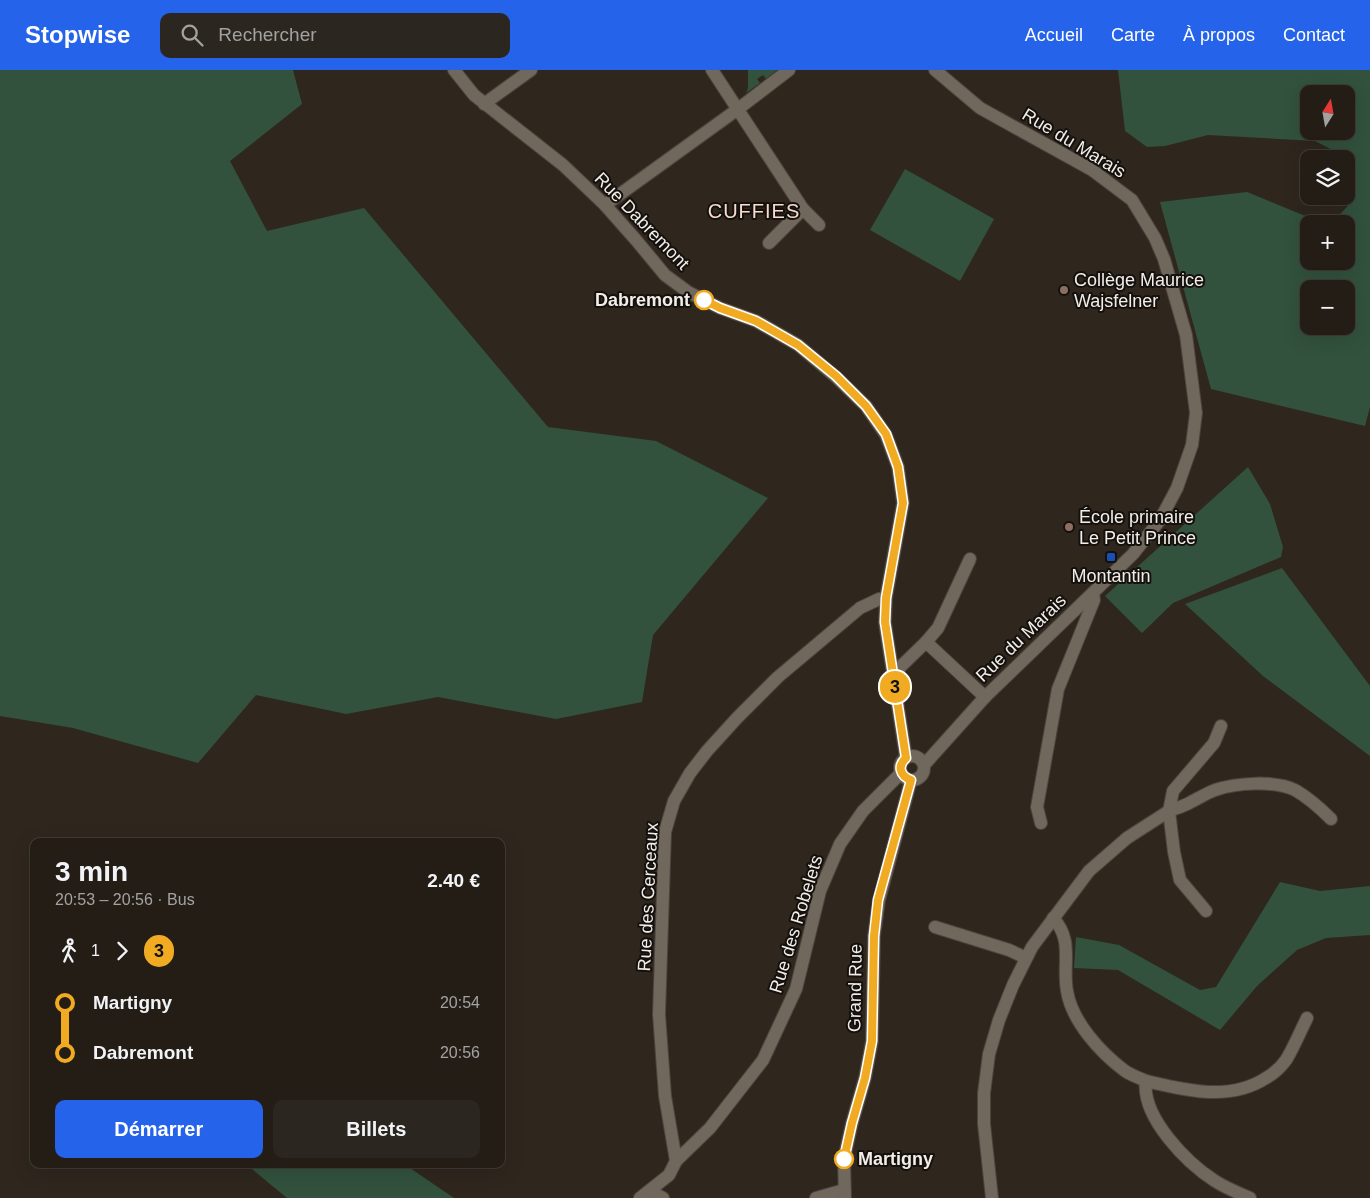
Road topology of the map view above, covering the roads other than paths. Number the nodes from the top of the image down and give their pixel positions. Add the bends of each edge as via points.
1 (454, 70) edge
2 (531, 70) edge
3 (712, 70) edge
4 (789, 70) edge
5 (934, 70) edge
6 (484, 104) junction
7 (738, 109) junction
8 (605, 205) junction
9 (804, 210) junction
10 (819, 225) dead end
11 (769, 242) dead end
12 (970, 558) dead end
13 (1093, 593) junction
14 (886, 598) junction
15 (926, 642) junction
16 (893, 674) junction
17 (985, 697) junction
18 (1221, 726) dead end
19 (906, 758) junction
20 (924, 765) junction
21 (906, 776) junction
22 (1169, 811) junction
23 (1331, 819) dead end
24 (1041, 823) dead end
25 (1206, 911) dead end
26 (1053, 918) junction
27 (935, 927) dead end
28 (1026, 958) junction
29 (1307, 1018) dead end
30 (1146, 1081) junction
31 (676, 1161) junction
32 (845, 1194) edge
33 (645, 1195) edge
34 (663, 1198) edge
35 (816, 1198) edge
36 (992, 1198) edge
37 (1250, 1198) edge

1 - 6 street, Rue Dabremont
2 - 6 street
3 - 7 street
4 - 7 street
5 - 13 street, Rue du Marais via 980,108 1092,170 1132,200 1156,238 1164,258 1186,335 1196,413 1192,445 1177,488 1160,520 1134,554
6 - 8 street, Rue Dabremont via 563,165
7 - 8 street
7 - 9 street
8 - 14 street, Rue Dabremont via 665,275 688,292 756,321 798,345 866,406 886,434 898,467 903,503
9 - 10 street
9 - 11 street
12 - 15 street via 938,628
13 - 17 street, Rue du Marais
13 - 24 street via 1094,600 1058,689 1037,807
14 - 16 street, Rue Dabremont via 885,622
14 - 31 street, Rue des Cerceaux via 879,598 860,608 778,677 707,751 674,801 665,832 659,1014 665,1096
15 - 16 street
15 - 17 street
16 - 19 street, Rue Dabremont
17 - 20 street, Rue du Marais
18 - 22 street via 1214,743 1173,791
19 - 20 street via 914,756
19 - 21 street via 901,764
20 - 21 street via 918,778
21 - 31 street, Rue des Robelets via 863,811 840,844 820,891 796,989 763,1060 710,1128
21 - 32 street, Grand Rue via 878,900 872,1041 844,1159
22 - 23 street via 1213,790 1235,784 1274,785 1293,789
22 - 25 street via 1180,880
22 - 26 street via 1127,838 1089,871
26 - 28 street
26 - 30 street via 1063,931 1067,992 1072,1009 1099,1048 1126,1071
27 - 28 street
28 - 36 street via 999,1020 989,1054 984,1124
29 - 30 street via 1286,1061 1255,1085 1235,1091 1212,1092
30 - 37 street via 1144,1091 1148,1105 1178,1150 1217,1182
31 - 33 street via 669,1176
32 - 35 street
33 - 34 street

